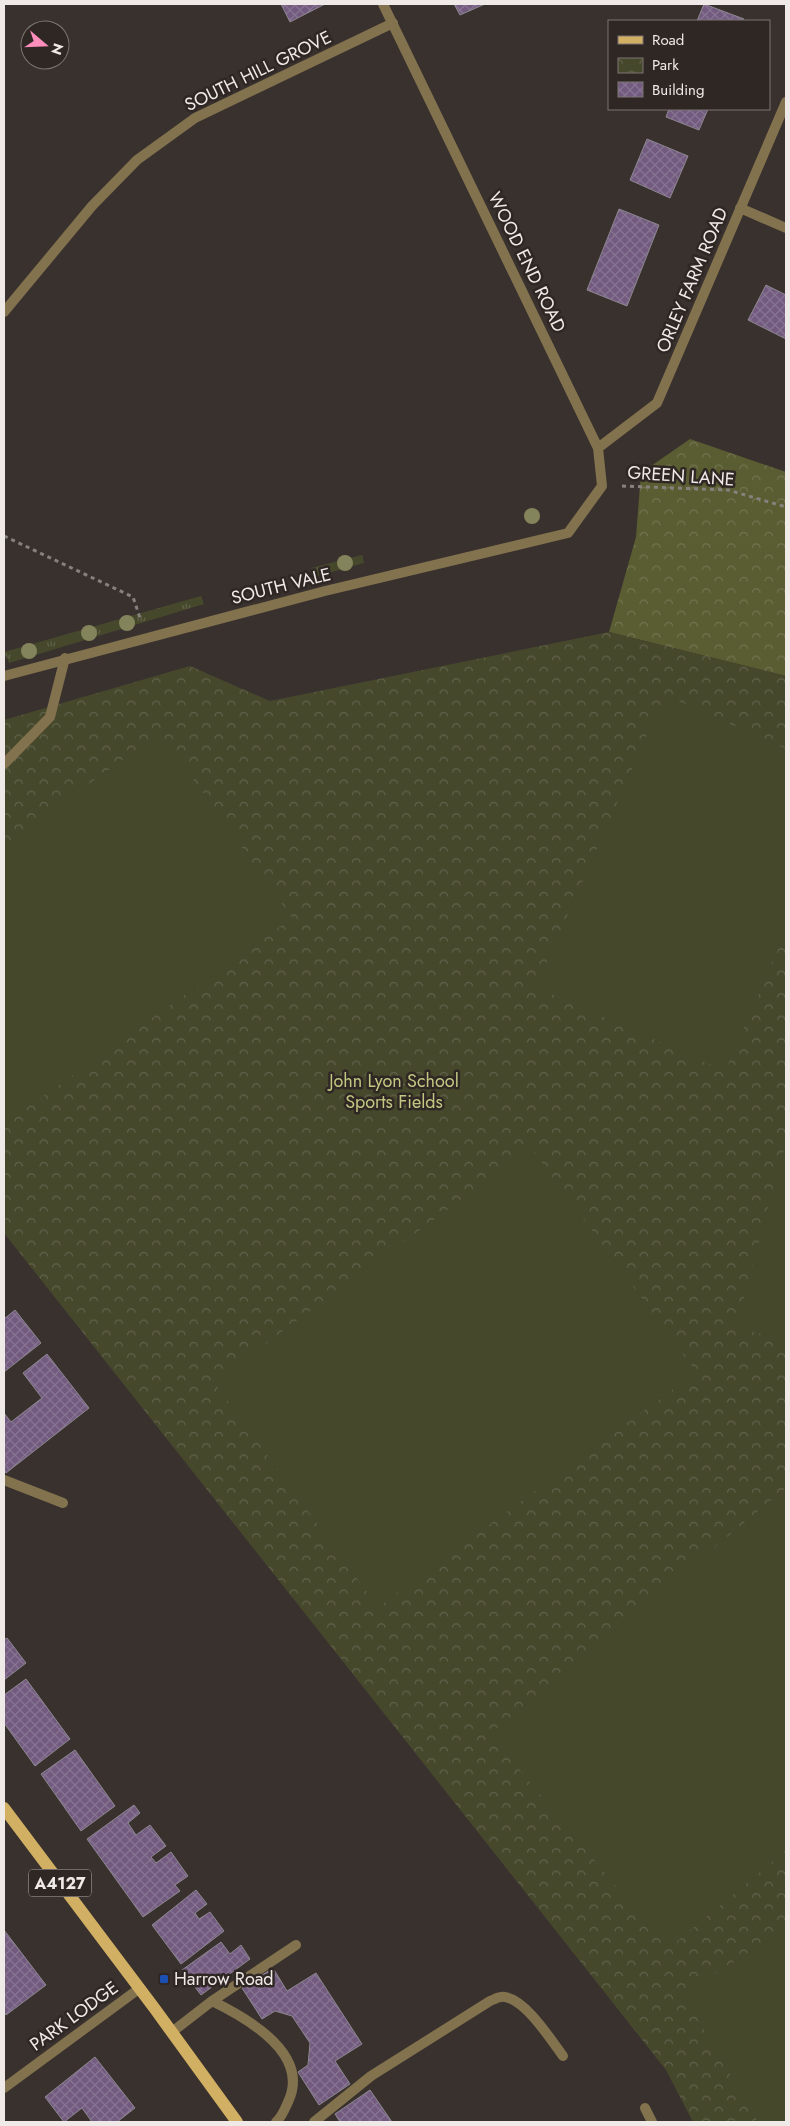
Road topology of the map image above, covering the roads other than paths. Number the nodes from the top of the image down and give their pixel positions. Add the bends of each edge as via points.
1 (383, 4) edge
2 (393, 23) junction
3 (786, 102) edge
4 (740, 208) junction
5 (786, 228) edge
6 (4, 312) edge
7 (598, 448) junction
8 (568, 533) joint
9 (65, 658) junction
10 (4, 676) edge
11 (4, 764) edge
12 (4, 1480) edge
13 (63, 1503) dead end
14 (4, 1808) edge
15 (296, 1945) dead end
16 (140, 1988) junction
17 (212, 2002) junction
18 (172, 2032) junction
19 (563, 2056) dead end
20 (4, 2088) edge
21 (645, 2108) dead end
22 (237, 2122) edge
23 (276, 2122) edge
24 (314, 2122) edge
25 (652, 2122) edge

1 - 2 street, WOOD END ROAD
2 - 6 street, SOUTH HILL GROVE via 194,118 144,155 92,206
2 - 7 street, WOOD END ROAD
3 - 4 street, ORLEY FARM ROAD
4 - 5 street
4 - 7 street, ORLEY FARM ROAD via 657,403
7 - 8 street, WOOD END ROAD via 602,486
8 - 9 street, SOUTH VALE
9 - 10 street, SOUTH VALE
9 - 11 street via 50,717
12 - 13 street
14 - 16 main road, A4127
15 - 17 street
16 - 18 main road, A4127
16 - 20 street, PARK LODGE
17 - 18 street
17 - 23 street via 240,2015 266,2034 286,2055 292,2075 292,2093
18 - 22 main road, A4127
19 - 24 street via 525,2008 507,1997 500,1997 371,2076
21 - 25 street

